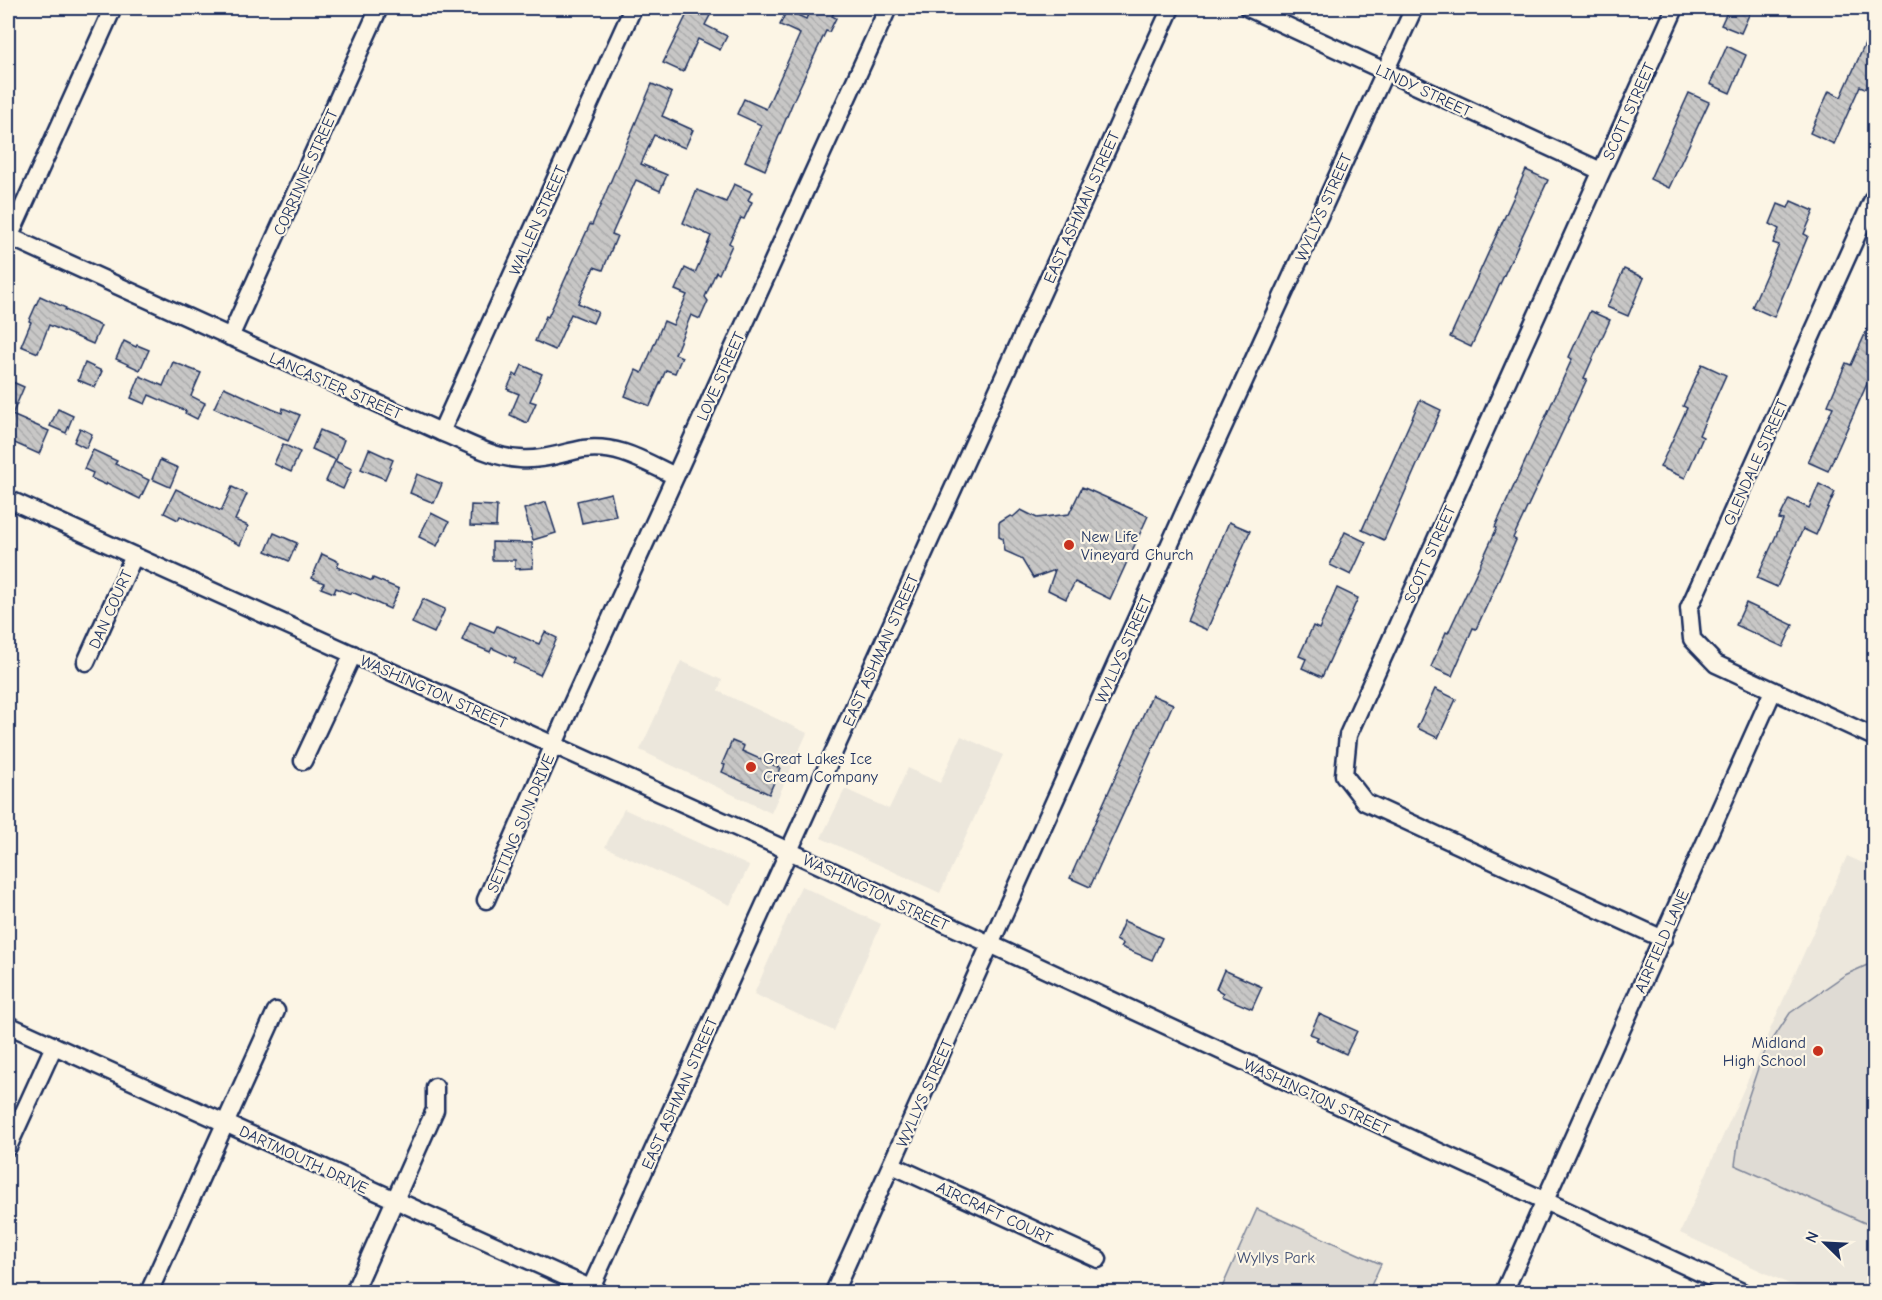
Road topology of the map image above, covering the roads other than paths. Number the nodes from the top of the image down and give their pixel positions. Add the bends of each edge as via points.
1 (113, 8) edge
2 (379, 8) edge
3 (633, 8) edge
4 (888, 8) edge
5 (1171, 8) edge
6 (1248, 8) edge
7 (1414, 8) edge
8 (1675, 8) edge
9 (1385, 72) junction
10 (1601, 171) junction
11 (1875, 197) edge
12 (8, 238) edge
13 (230, 337) junction
14 (441, 432) junction
15 (675, 476) junction
16 (8, 499) edge
17 (134, 556) junction
18 (353, 654) junction
19 (86, 662) dead end
20 (1773, 691) junction
21 (1875, 737) edge
22 (554, 745) junction
23 (303, 761) dead end
24 (789, 851) junction
25 (486, 900) dead end
26 (1663, 939) junction
27 (990, 945) junction
28 (276, 1011) dead end
29 (8, 1025) edge
30 (54, 1046) junction
31 (435, 1087) dead end
32 (225, 1122) junction
33 (8, 1147) edge
34 (892, 1165) junction
35 (395, 1201) junction
36 (1545, 1202) junction
37 (1098, 1259) dead end
38 (593, 1291) edge
39 (149, 1293) edge
40 (354, 1293) edge
41 (834, 1293) edge
42 (1504, 1293) edge
43 (1742, 1293) edge

1 - 12 street
2 - 13 street, CORRINNE STREET
3 - 14 street, WALLEN STREET
4 - 15 street, LOVE STREET
5 - 24 street, EAST ASHMAN STREET
6 - 9 street, LINDY STREET
7 - 9 street, WYLLYS STREET
8 - 10 street, SCOTT STREET
9 - 10 street, LINDY STREET
9 - 27 street, WYLLYS STREET
10 - 26 street, SCOTT STREET via 1348,735 1344,775 1365,802
11 - 20 street, GLENDALE STREET via 1689,608 1692,639 1716,664
12 - 13 street, LANCASTER STREET
13 - 14 street, LANCASTER STREET
14 - 15 street, LANCASTER STREET via 500,456 518,459 586,449 621,450
15 - 22 street, LOVE STREET
16 - 17 street, WASHINGTON STREET
17 - 18 street, WASHINGTON STREET
17 - 19 street, DAN COURT
18 - 22 street, WASHINGTON STREET
18 - 23 street
20 - 21 street
20 - 26 street, AIRFIELD LANE
22 - 24 street, WASHINGTON STREET
22 - 25 street, SETTING SUN DRIVE
24 - 27 street, WASHINGTON STREET
24 - 38 street, EAST ASHMAN STREET
26 - 36 street, AIRFIELD LANE
27 - 34 street, WYLLYS STREET
27 - 36 street, WASHINGTON STREET
28 - 32 street
29 - 30 street, DARTMOUTH DRIVE
30 - 32 street, DARTMOUTH DRIVE
30 - 33 street
31 - 35 street via 435,1110
32 - 35 street, DARTMOUTH DRIVE
32 - 39 street
34 - 37 street, AIRCRAFT COURT
34 - 41 street, WYLLYS STREET
35 - 38 street, DARTMOUTH DRIVE
35 - 40 street
36 - 42 street, AIRFIELD LANE
36 - 43 street, WASHINGTON STREET

